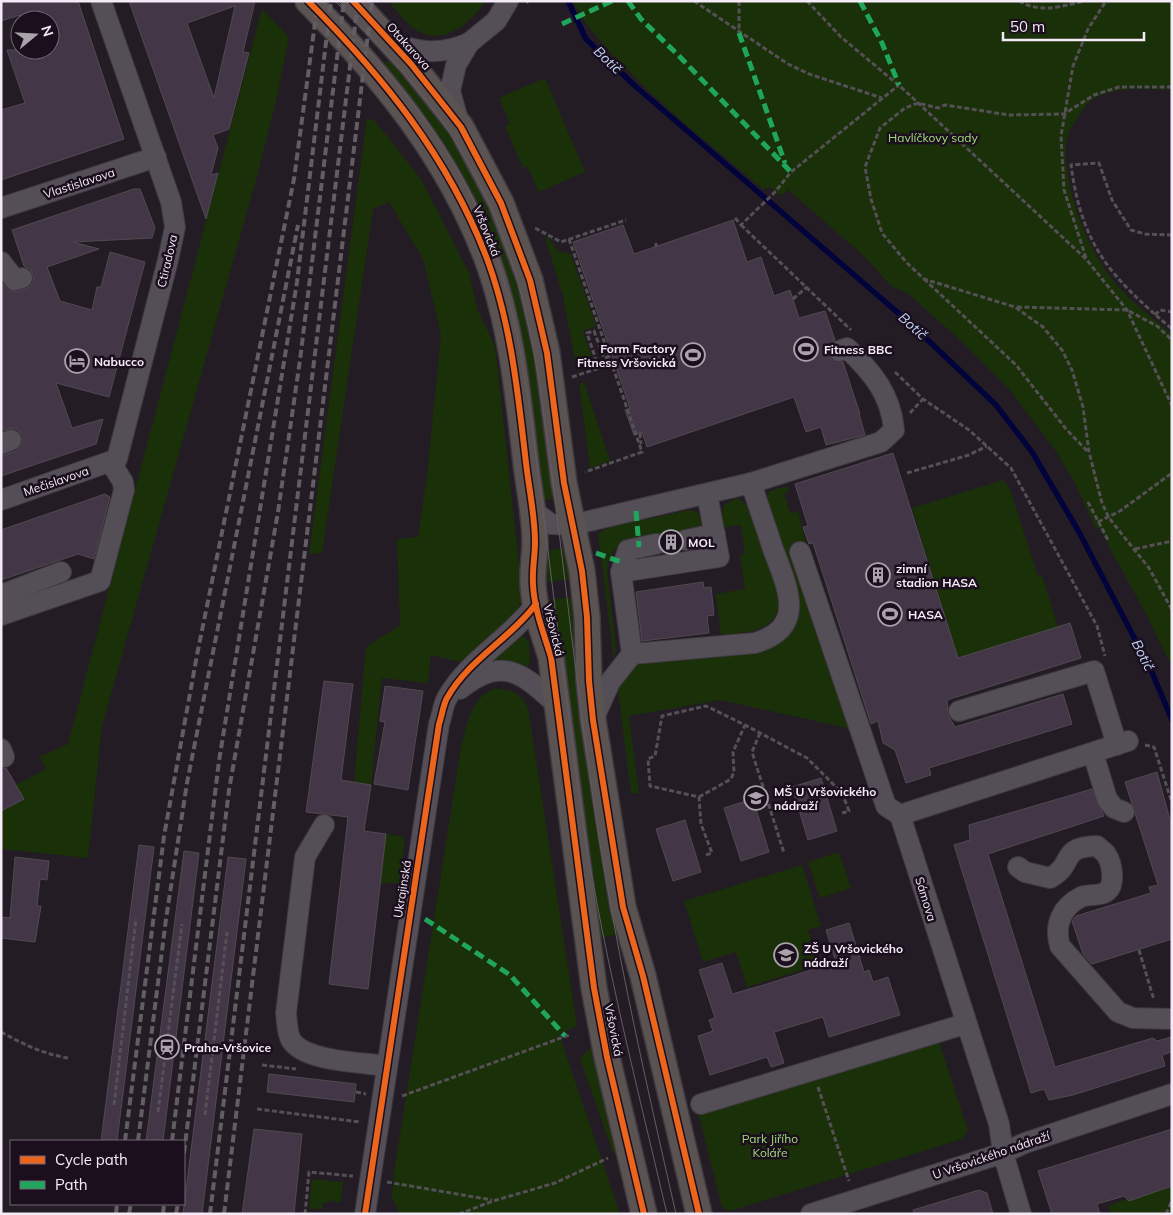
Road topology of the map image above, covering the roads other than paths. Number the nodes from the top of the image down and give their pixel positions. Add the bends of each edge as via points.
1 (101, 1) edge
2 (308, 1) edge
3 (353, 1) edge
4 (508, 1) edge
5 (391, 42) junction
6 (469, 43) junction
7 (428, 84) joint
8 (461, 127) junction
9 (156, 157) junction
10 (1, 208) edge
11 (1, 262) edge
12 (22, 278) dead end
13 (839, 351) dead end
14 (111, 463) junction
15 (750, 483) junction
16 (707, 494) junction
17 (1, 500) edge
18 (532, 510) junction
19 (572, 525) junction
20 (715, 534) junction
21 (686, 540) tunnel mouth
22 (656, 544) tunnel mouth
23 (800, 552) dead end
24 (61, 572) dead end
25 (621, 572) junction
26 (1, 595) edge
27 (536, 604) junction
28 (1, 615) edge
29 (632, 654) junction
30 (446, 699) junction
31 (557, 705) junction
32 (959, 711) dead end
33 (593, 720) junction
34 (1093, 753) junction
35 (1124, 812) dead end
36 (900, 815) junction
37 (324, 825) dead end
38 (1018, 867) dead end
39 (1166, 1019) edge
40 (965, 1024) junction
41 (387, 1066) junction
42 (1172, 1094) edge
43 (701, 1104) dead end
44 (1003, 1152) junction
45 (365, 1214) edge
46 (644, 1214) edge
47 (699, 1214) edge
48 (811, 1214) edge
49 (1021, 1214) edge

1 - 9 street, Ctiradova
2 - 18 main road, Vršovická via 418,127 459,193 486,258 504,319
3 - 5 main road, Otakarova
4 - 6 street via 496,21
5 - 6 street via 417,51 432,52 445,52
5 - 7 main road, Otakarova
6 - 8 street via 456,65 450,91
7 - 8 main road, Vršovická
8 - 19 main road, Vršovická via 501,203 530,280 547,353
9 - 10 street, Vlastislavova
9 - 14 street, Ctiradova via 171,202 175,226 118,459
11 - 12 street via 16,280
13 - 15 street via 847,348 882,387 894,430 881,442
14 - 17 street, Mečislavova
14 - 28 street via 123,482 124,490 100,581
15 - 16 street
15 - 29 street via 789,594 788,616 782,628 755,643
16 - 19 street
16 - 20 street
18 - 19 street via 551,524
18 - 27 main road, Vršovická
19 - 33 main road, Vršovická via 582,570
20 - 21 street
20 - 25 street via 719,557
22 - 25 street via 628,550
23 - 36 street via 886,806
24 - 26 street
25 - 29 street
27 - 30 street, Ukrajinská via 508,635 473,663
27 - 31 main road, Vršovická via 551,657
29 - 33 street via 610,682
30 - 31 street via 480,675 496,670 527,678
30 - 41 street, Ukrajinská via 432,767
31 - 46 main road, Vršovická via 594,988
32 - 34 street via 1094,671 1123,743
33 - 47 main road, Vršovická via 623,907 643,976
34 - 35 street via 1107,799 1114,808
34 - 36 street
36 - 40 street, Sámova
37 - 41 street via 305,857 286,1013 290,1038 300,1050 319,1057
38 - 39 street via 1050,878 1061,872 1073,851 1080,846 1096,846 1106,854 1112,876 1110,888 1105,893 1081,897 1066,908 1056,934 1060,946 1118,1012 1133,1018
40 - 43 street
40 - 44 street, Sámova via 999,1124
41 - 45 street, Ukrajinská
42 - 44 street, U Vršovického nádraží
44 - 48 street, U Vršovického nádraží
44 - 49 street, Sámova

